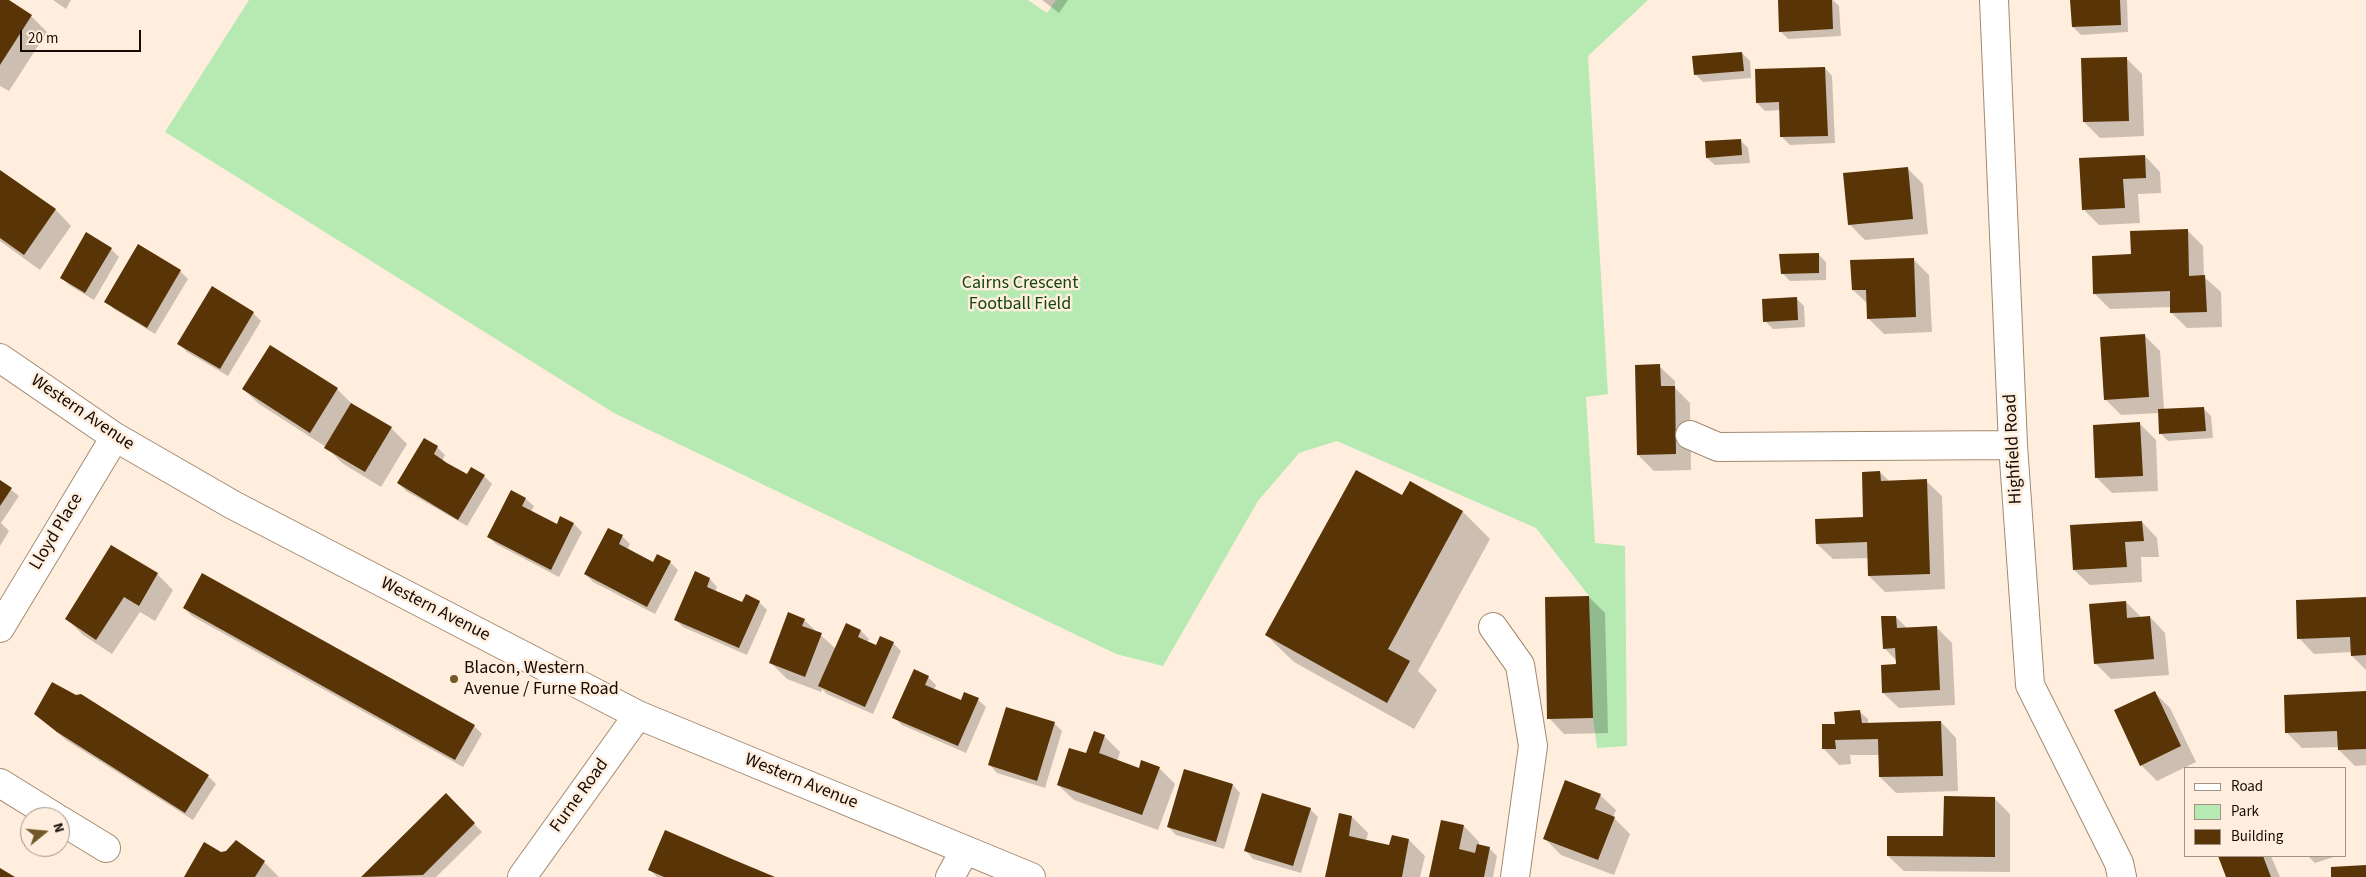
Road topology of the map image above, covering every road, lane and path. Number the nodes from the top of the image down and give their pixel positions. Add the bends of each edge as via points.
1 (1994, 0) edge
2 (0, 358) edge
3 (1690, 435) dead end
4 (115, 437) junction
5 (2013, 445) junction
6 (1492, 627) dead end
7 (0, 628) edge
8 (638, 715) junction
9 (0, 783) edge
10 (39, 807) edge
11 (70, 826) edge
12 (106, 848) dead end
13 (965, 850) junction
14 (522, 877) edge
15 (950, 877) edge
16 (1032, 877) edge
17 (1515, 877) edge
18 (2122, 877) edge

1 - 5 street, Highfield Road
2 - 4 street, Western Avenue
3 - 5 street via 1718,448
4 - 7 street, Lloyd Place
4 - 8 street, Western Avenue via 233,505
5 - 18 street, Highfield Road via 2030,685 2119,863
6 - 17 street via 1520,665 1533,746
8 - 13 street, Western Avenue
8 - 14 street, Furne Road
9 - 10 street
11 - 12 street
13 - 15 street
13 - 16 street, Western Avenue

